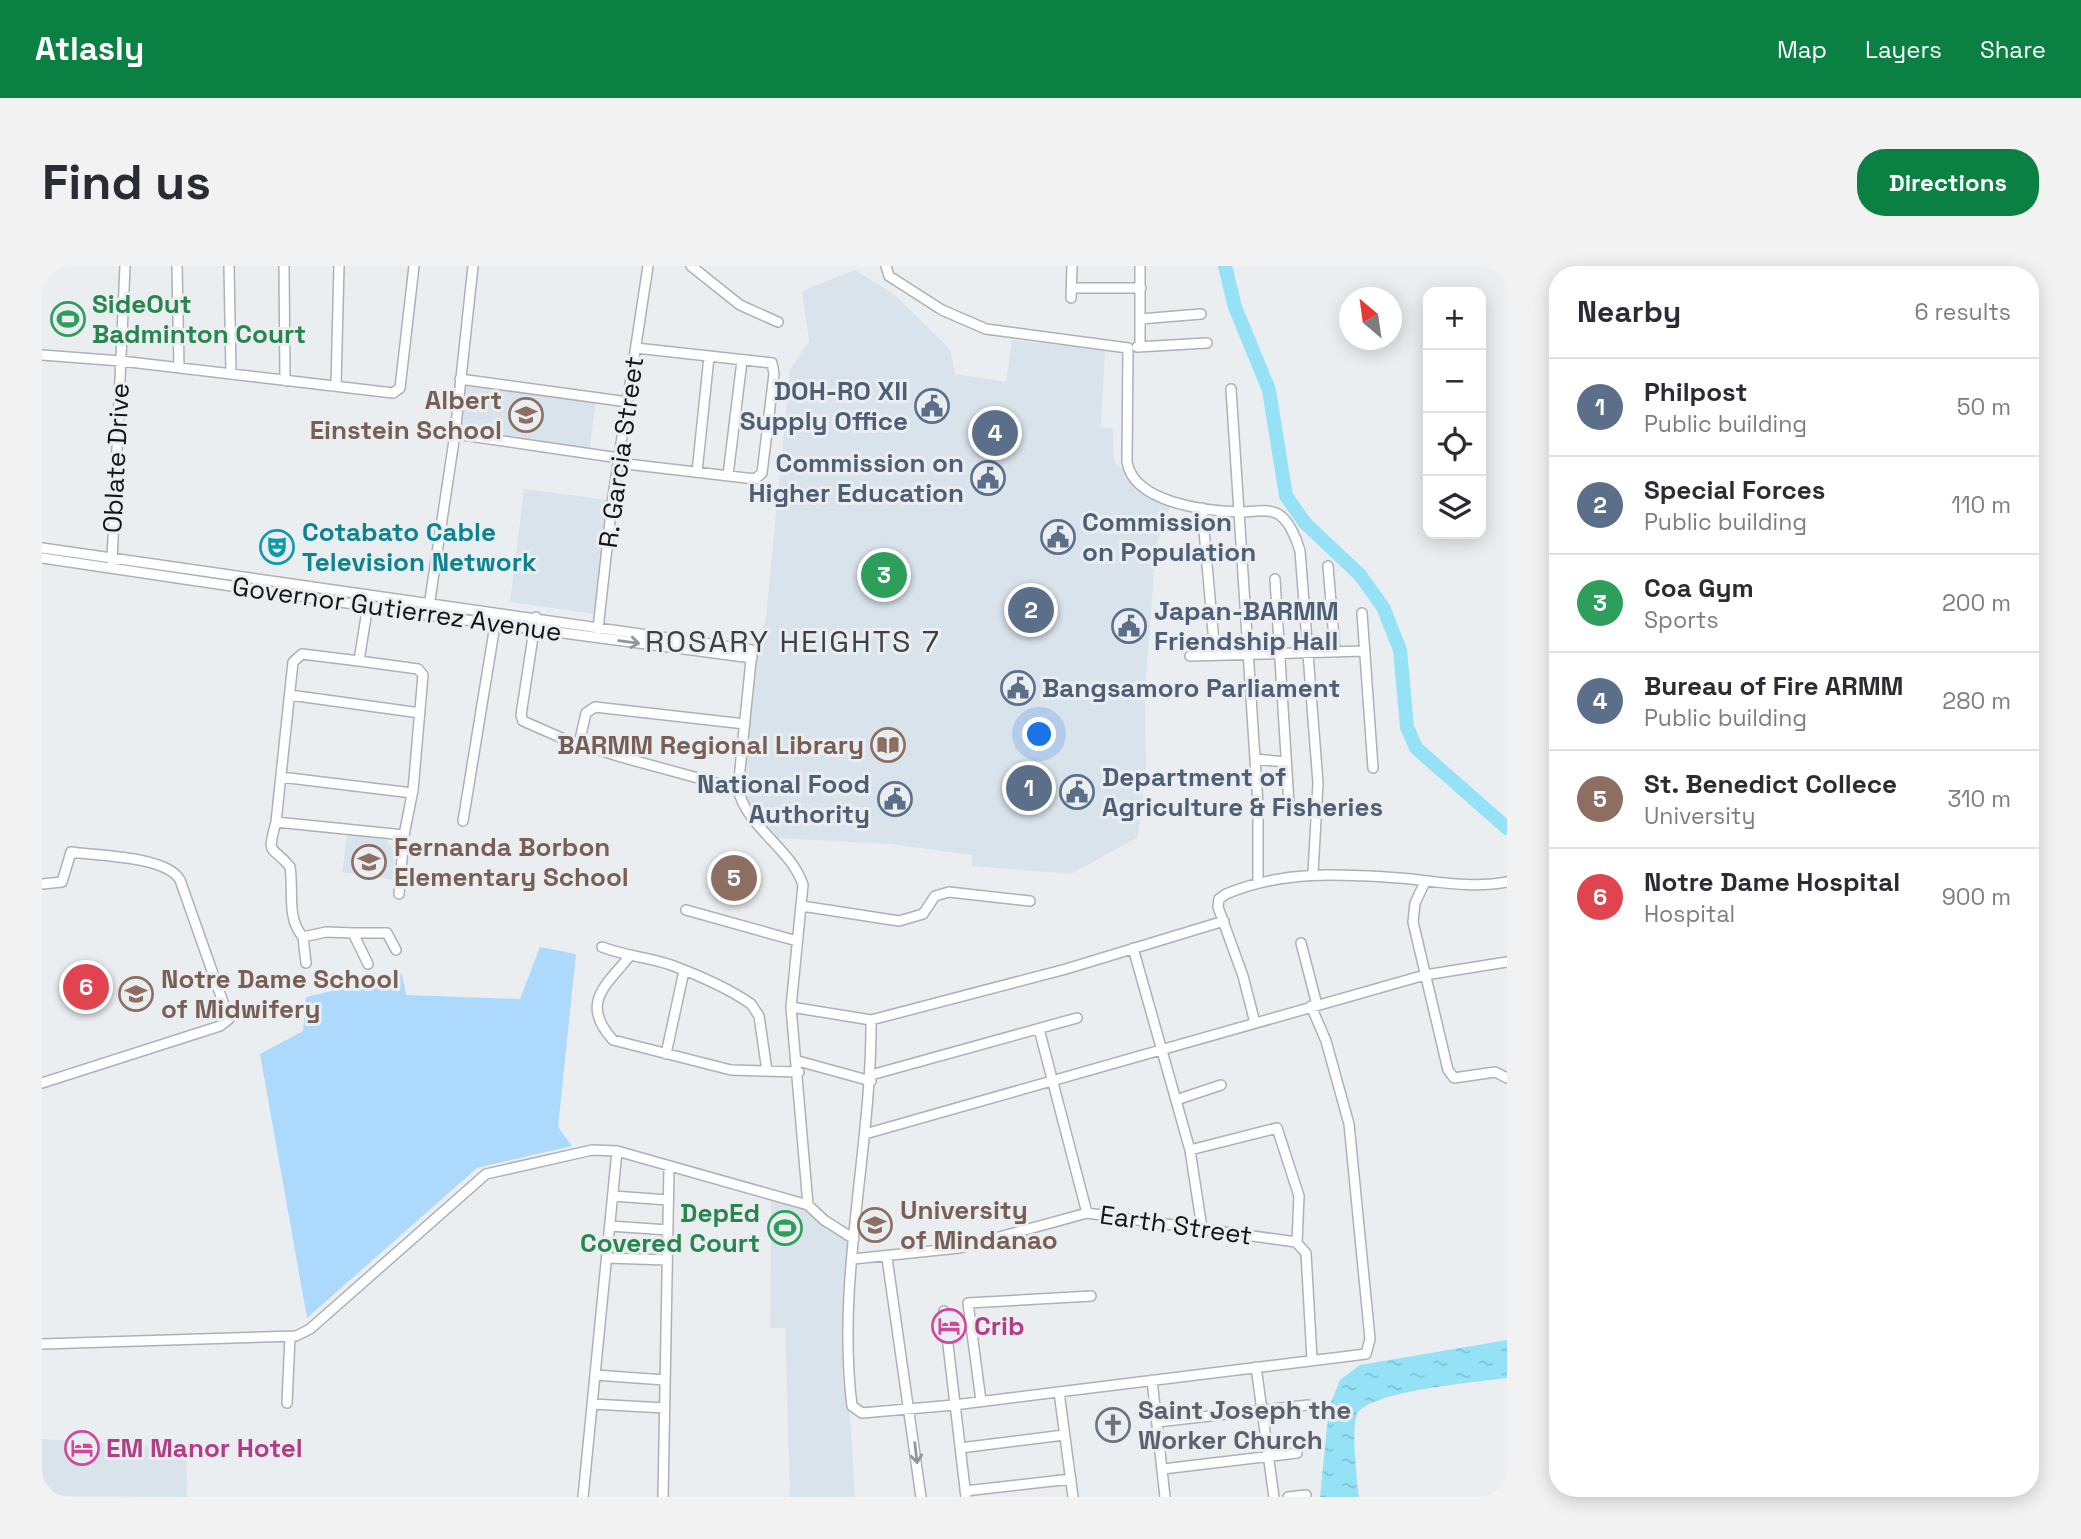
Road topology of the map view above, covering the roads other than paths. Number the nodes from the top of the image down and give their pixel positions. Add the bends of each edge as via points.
1 (125, 266) edge
2 (177, 266) edge
3 (229, 266) edge
4 (284, 266) edge
5 (340, 266) edge
6 (414, 266) edge
7 (474, 266) edge
8 (648, 266) edge
9 (691, 266) edge
10 (886, 266) edge
11 (1072, 266) edge
12 (1140, 266) edge
13 (1141, 288) junction
14 (1201, 314) dead end
15 (1140, 319) junction
16 (778, 322) dead end
17 (1207, 343) dead end
18 (1140, 347) junction
19 (636, 348) junction
20 (1128, 348) junction
21 (42, 355) edge
22 (709, 357) junction
23 (121, 361) junction
24 (743, 361) junction
25 (179, 368) junction
26 (231, 373) junction
27 (460, 379) junction
28 (285, 380) junction
29 (337, 386) junction
30 (1231, 389) dead end
31 (628, 402) junction
32 (455, 434) junction
33 (619, 461) junction
34 (697, 472) junction
35 (728, 475) junction
36 (1202, 508) junction
37 (1237, 512) junction
38 (42, 548) edge
39 (42, 558) edge
40 (112, 562) junction
41 (1328, 566) dead end
42 (1275, 579) dead end
43 (369, 595) junction
44 (430, 603) junction
45 (367, 606) junction
46 (498, 613) junction
47 (1362, 613) dead end
48 (428, 615) junction
49 (536, 617) junction
50 (496, 624) junction
51 (599, 626) junction
52 (534, 630) junction
53 (597, 638) junction
54 (1308, 651) junction
55 (1335, 651) junction
56 (1364, 651) junction
57 (1247, 652) junction
58 (1279, 652) junction
59 (752, 654) junction
60 (1215, 654) junction
61 (1190, 656) dead end
62 (359, 661) junction
63 (290, 695) junction
64 (420, 713) junction
65 (745, 724) junction
66 (579, 744) junction
67 (1255, 759) junction
68 (1286, 762) junction
69 (1373, 768) dead end
70 (281, 777) junction
71 (738, 789) junction
72 (412, 793) junction
73 (1289, 804) dead end
74 (463, 821) dead end
75 (276, 822) junction
76 (404, 835) junction
77 (1313, 873) junction
78 (1258, 882) junction
79 (1425, 882) junction
80 (1507, 882) edge
81 (42, 884) edge
82 (399, 894) dead end
83 (1030, 901) dead end
84 (802, 906) junction
85 (686, 910) dead end
86 (1224, 921) junction
87 (353, 933) junction
88 (303, 937) junction
89 (797, 941) junction
90 (1301, 943) dead end
91 (602, 947) dead end
92 (1133, 948) junction
93 (396, 950) dead end
94 (629, 957) junction
95 (1507, 962) edge
96 (306, 963) dead end
97 (368, 964) dead end
98 (684, 971) junction
99 (1425, 975) junction
100 (1314, 1005) junction
101 (792, 1007) junction
102 (1077, 1018) dead end
103 (871, 1020) junction
104 (1255, 1023) junction
105 (1040, 1029) junction
106 (1161, 1048) junction
107 (666, 1054) junction
108 (798, 1061) junction
109 (767, 1071) junction
110 (799, 1072) junction
111 (871, 1078) junction
112 (1507, 1078) edge
113 (1054, 1080) junction
114 (42, 1083) edge
115 (1220, 1085) dead end
116 (1176, 1100) junction
117 (864, 1134) junction
118 (1190, 1150) junction
119 (617, 1152) junction
120 (669, 1167) junction
121 (613, 1196) junction
122 (668, 1200) junction
123 (808, 1205) junction
124 (1087, 1213) junction
125 (610, 1226) junction
126 (1202, 1228) junction
127 (668, 1230) junction
128 (853, 1238) junction
129 (1297, 1243) junction
130 (607, 1258) junction
131 (887, 1258) junction
132 (853, 1259) junction
133 (667, 1260) junction
134 (1091, 1296) dead end
135 (944, 1311) dead end
136 (290, 1337) junction
137 (42, 1344) edge
138 (1312, 1359) junction
139 (1256, 1367) junction
140 (595, 1375) junction
141 (665, 1380) junction
142 (1152, 1380) junction
143 (1059, 1392) junction
144 (981, 1401) junction
145 (287, 1403) dead end
146 (592, 1404) junction
147 (954, 1405) junction
148 (1308, 1405) dead end
149 (664, 1408) junction
150 (911, 1410) junction
151 (1263, 1411) junction
152 (1157, 1422) junction
153 (1064, 1436) junction
154 (960, 1448) junction
155 (1297, 1453) dead end
156 (1268, 1456) junction
157 (1163, 1469) junction
158 (1071, 1479) junction
159 (965, 1494) edge
160 (1306, 1495) dead end
161 (583, 1497) edge
162 (663, 1497) edge
163 (921, 1497) edge
164 (1073, 1497) edge
165 (1166, 1497) edge
166 (1274, 1497) edge
167 (1288, 1497) edge

1 - 23 street, Oblate Drive
2 - 25 street
3 - 26 street
4 - 28 street
5 - 29 street
6 - 29 street via 400,388 383,393
7 - 27 street
8 - 19 street, R. Garcia Street
9 - 16 street via 740,306
10 - 20 street via 889,276 963,322
11 - 13 street via 1071,293
12 - 13 street
13 - 15 street
14 - 15 street
15 - 18 street
17 - 18 street
18 - 20 street
19 - 22 street
19 - 31 street, R. Garcia Street
20 - 36 street via 1128,471 1164,499
21 - 23 street
22 - 24 street
22 - 34 street
23 - 25 street
23 - 40 street, Oblate Drive
24 - 35 street
24 - 35 street via 773,366 764,459 758,478
25 - 26 street
26 - 28 street
27 - 31 street
27 - 32 street
28 - 29 street
30 - 37 street
31 - 33 street, R. Garcia Street
32 - 33 street
32 - 44 street
33 - 34 street
33 - 51 street, R. Garcia Street
34 - 35 street
36 - 37 street
36 - 60 street
37 - 54 street via 1279,514 1298,543
37 - 57 street
38 - 40 street, Governor Gutierrez Avenue
39 - 40 street, Governor Gutierrez Avenue
40 - 43 street, Governor Gutierrez Avenue
40 - 45 street, Governor Gutierrez Avenue
41 - 55 street
42 - 58 street
43 - 44 street, Governor Gutierrez Avenue
43 - 45 street
44 - 46 street, Governor Gutierrez Avenue
44 - 48 street
45 - 48 street, Governor Gutierrez Avenue
45 - 62 street
46 - 49 street, Governor Gutierrez Avenue
46 - 50 street
47 - 56 street
48 - 50 street, Governor Gutierrez Avenue
49 - 51 street, Governor Gutierrez Avenue
49 - 52 street
50 - 52 street, Governor Gutierrez Avenue
50 - 74 street
51 - 53 street, R. Garcia Street
51 - 59 street, Governor Gutierrez Avenue
52 - 53 street, Governor Gutierrez Avenue
52 - 66 street via 522,718
53 -> 59 street, Governor Gutierrez Avenue
54 - 55 street
54 - 58 street
54 - 77 street via 1318,783
55 - 56 street
56 - 69 street
57 - 58 street
57 - 60 street
57 - 67 street
58 - 68 street
59 - 65 street
60 - 61 street
62 - 63 street via 299,655 293,662
62 - 64 street via 421,671
63 - 64 street
63 - 70 street
64 - 72 street
65 - 66 street via 595,707 586,713
65 - 71 street
66 - 71 street
67 - 68 street
67 - 78 street
68 - 73 street
70 - 72 street
70 - 75 street
71 - 84 street via 747,809 800,877
72 - 76 street
75 - 76 street
75 - 88 street via 271,849 290,867 292,913
76 - 82 street
77 - 78 street
77 - 79 street
78 - 86 street via 1219,899
79 - 80 street
79 - 99 street via 1413,916
81 - 114 street via 62,882 71,852 171,869 180,880 229,1019 220,1026
83 - 84 street via 949,892 935,896 923,914 898,921
84 - 89 street
85 - 89 street
86 - 92 street
86 - 104 street
87 - 88 street
87 - 93 street via 387,933
87 - 97 street
88 - 96 street
89 - 101 street
90 - 100 street
91 - 94 street
92 - 103 street
92 - 106 street
94 - 98 street
94 - 107 street via 599,992 598,1015 616,1042
95 - 99 street
98 - 107 street
98 - 109 street via 757,1010
99 - 100 street
99 - 112 street via 1449,1073 1454,1078 1499,1073
100 - 104 street
100 - 138 street via 1349,1124 1370,1339 1368,1352 1362,1355
101 - 103 street
101 - 108 street
102 - 105 street
103 - 111 street
104 - 106 street
105 - 111 street
105 - 113 street
106 - 113 street
106 - 116 street
107 - 109 street via 731,1070
108 - 110 street
108 - 111 street
109 - 110 street
110 - 123 street
111 - 117 street
113 - 117 street
113 - 124 street
115 - 116 street
116 - 118 street
117 - 128 street
118 - 126 street
118 - 129 street via 1277,1128 1299,1196
119 - 120 street
119 - 121 street
119 - 136 street via 592,1150 486,1174 310,1329
120 - 122 street
120 - 123 street
121 - 122 street
121 - 125 street
122 - 127 street
123 - 128 street
124 - 126 street, Earth Street
124 - 131 street, Earth Street via 959,1248
125 - 127 street
125 - 130 street
126 - 129 street, Earth Street
127 - 133 street
128 - 132 street
129 - 138 street via 1306,1253
130 - 133 street
130 - 140 street
131 - 132 street, Earth Street
131 - 150 street
132 - 150 street via 846,1354 852,1406 862,1413
133 - 141 street
134 - 144 street via 968,1303
135 - 147 street
136 - 137 street
136 - 145 street
138 - 139 street
139 - 142 street
139 - 151 street
140 - 141 street
140 - 146 street
141 - 149 street
142 - 143 street
142 - 152 street
143 - 144 street
143 - 153 street
144 - 147 street
146 - 149 street
146 - 161 street
147 - 150 street
147 - 154 street
148 - 151 street
149 - 162 street
150 -> 163 street
151 - 152 street
151 - 156 street
152 - 157 street
153 - 154 street
153 - 158 street
154 - 159 street
155 - 156 street
156 - 157 street
156 - 166 street
157 - 165 street
158 - 159 street
158 - 164 street
160 - 167 street

